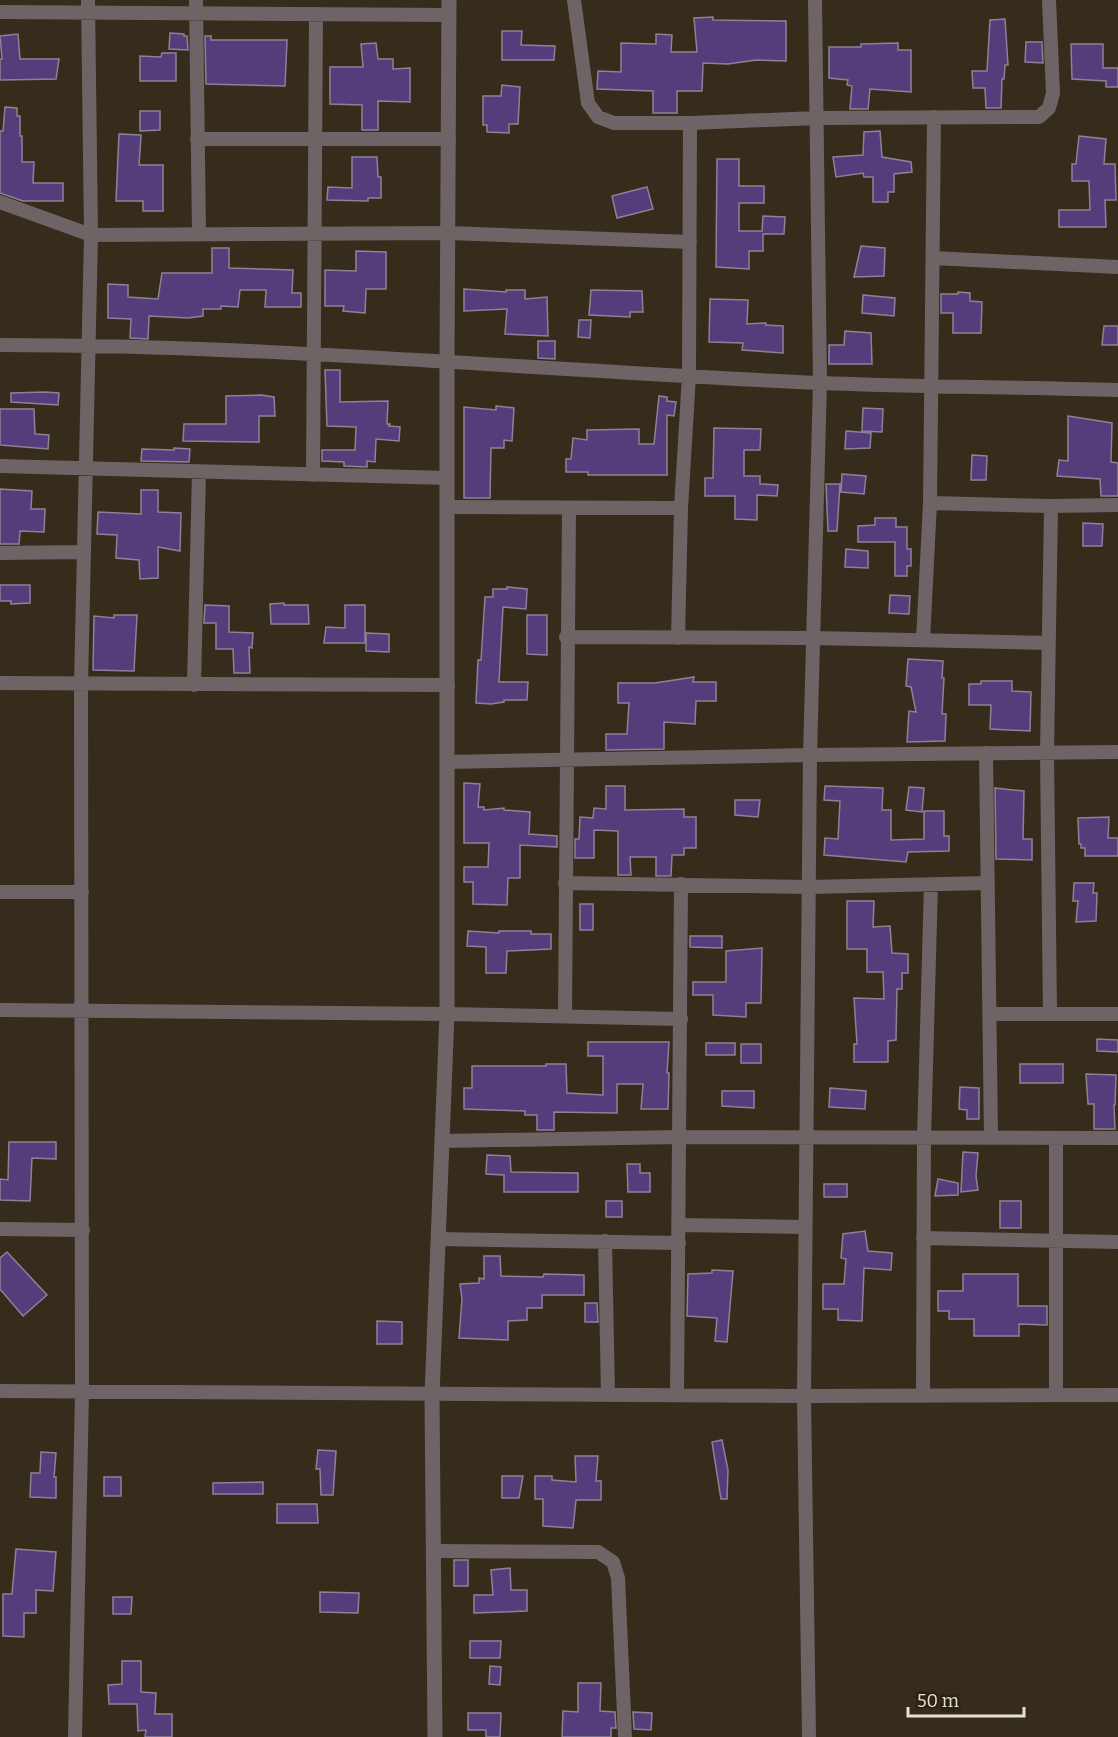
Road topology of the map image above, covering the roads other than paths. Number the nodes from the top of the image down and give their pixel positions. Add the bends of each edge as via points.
1 (574, 0) edge
2 (815, 0) edge
3 (1049, 0) edge
4 (88, 6) edge
5 (196, 6) edge
6 (449, 8) edge
7 (0, 12) edge
8 (316, 14) junction
9 (934, 117) junction
10 (817, 118) junction
11 (690, 123) junction
12 (197, 139) junction
13 (448, 139) junction
14 (317, 140) junction
15 (0, 202) edge
16 (448, 233) junction
17 (199, 234) junction
18 (316, 234) junction
19 (91, 235) junction
20 (690, 242) junction
21 (933, 258) junction
22 (1118, 267) edge
23 (0, 345) edge
24 (90, 345) junction
25 (315, 354) junction
26 (447, 361) junction
27 (689, 375) junction
28 (820, 383) junction
29 (932, 385) junction
30 (1118, 390) edge
31 (0, 466) edge
32 (86, 470) junction
33 (199, 472) junction
34 (313, 475) junction
35 (447, 478) junction
36 (930, 503) junction
37 (1118, 505) edge
38 (1051, 506) junction
39 (447, 507) junction
40 (569, 508) junction
41 (681, 508) junction
42 (83, 552) junction
43 (0, 553) edge
44 (566, 637) junction
45 (678, 638) junction
46 (813, 638) junction
47 (923, 640) junction
48 (1049, 643) junction
49 (0, 683) edge
50 (81, 685) junction
51 (194, 685) junction
52 (448, 685) junction
53 (1118, 752) edge
54 (986, 753) junction
55 (1047, 753) junction
56 (810, 755) junction
57 (566, 760) junction
58 (447, 762) junction
59 (565, 883) junction
60 (988, 883) junction
61 (681, 884) junction
62 (930, 884) junction
63 (809, 887) junction
64 (0, 892) edge
65 (82, 892) junction
66 (0, 1010) edge
67 (83, 1010) junction
68 (447, 1014) junction
69 (990, 1014) junction
70 (1050, 1014) junction
71 (1118, 1014) edge
72 (565, 1016) junction
73 (681, 1019) junction
74 (680, 1137) junction
75 (806, 1137) junction
76 (924, 1138) junction
77 (991, 1138) junction
78 (1056, 1138) junction
79 (1118, 1138) edge
80 (442, 1141) junction
81 (679, 1225) junction
82 (806, 1227) junction
83 (0, 1229) edge
84 (83, 1230) junction
85 (923, 1238) junction
86 (438, 1239) junction
87 (1056, 1239) junction
88 (605, 1241) junction
89 (1118, 1242) edge
90 (679, 1243) junction
91 (0, 1391) edge
92 (82, 1392) junction
93 (432, 1395) junction
94 (608, 1395) junction
95 (677, 1395) junction
96 (1056, 1395) junction
97 (1118, 1395) edge
98 (804, 1396) junction
99 (923, 1396) junction
100 (433, 1551) junction
101 (75, 1737) edge
102 (435, 1737) edge
103 (625, 1737) edge
104 (810, 1737) edge

1 - 11 street via 588,103 598,117 614,123
2 - 10 street
3 - 9 street via 1053,93 1049,108 1039,117
4 - 5 street
4 - 7 street
4 - 19 street
5 - 8 street
5 - 12 street
6 - 8 street
6 - 13 street
8 - 14 street
9 - 10 street
9 - 21 street
10 - 11 street
10 - 28 street
11 - 20 street
12 - 14 street
12 - 17 street
13 - 14 street
13 - 16 street
14 - 18 street
15 - 19 street
16 - 18 street
16 - 20 street
16 - 26 street
17 - 18 street
17 - 19 street
18 - 25 street
19 - 24 street
20 - 27 street
21 - 22 street
21 - 29 street
23 - 24 street
24 - 25 street
24 - 32 street
25 - 26 street
25 - 34 street
26 - 27 street
26 - 35 street
27 - 28 street
27 - 41 street
28 - 29 street
28 - 46 street
29 - 30 street
29 - 36 street
31 - 32 street
32 - 33 street
32 - 42 street
33 - 34 street
33 - 51 street
34 - 35 street
35 - 39 street
36 - 38 street
36 - 47 street
37 - 38 street
38 - 48 street
39 - 40 street
39 - 52 street
40 - 41 street
40 - 44 street
41 - 45 street
42 - 43 street
42 - 50 street
44 - 45 street
44 - 57 street
45 - 46 street
46 - 47 street
46 - 56 street
47 - 48 street
48 - 55 street
49 - 50 street
50 - 51 street
50 - 65 street
51 - 52 street
52 - 58 street
53 - 55 street
54 - 55 street
54 - 56 street
54 - 60 street
55 - 70 street
56 - 57 street
56 - 63 street
57 - 58 street
57 - 59 street
58 - 68 street
59 - 61 street
59 - 72 street
60 - 62 street
60 - 69 street
61 - 63 street
61 - 73 street
62 - 63 street
62 - 76 street
63 - 75 street
64 - 65 street
65 - 67 street
66 - 67 street
67 - 68 street
67 - 84 street
68 - 72 street
68 - 80 street
69 - 70 street
69 - 77 street
70 - 71 street
72 - 73 street
73 - 74 street
74 - 75 street
74 - 80 street
74 - 81 street
75 - 76 street
75 - 82 street
76 - 77 street
76 - 85 street
77 - 78 street
78 - 79 street
78 - 87 street
80 - 86 street
81 - 82 street
81 - 90 street
82 - 98 street
83 - 84 street
84 - 92 street
85 - 87 street
85 - 99 street
86 - 88 street
86 - 93 street
87 - 89 street
87 - 96 street
88 - 90 street
88 - 94 street
90 - 95 street
91 - 92 street
92 - 93 street
92 - 101 street
93 - 94 street
93 - 100 street
94 - 95 street
95 - 98 street
96 - 97 street
96 - 99 street
98 - 99 street
98 - 104 street
100 - 102 street
100 - 103 street via 598,1552 613,1562 618,1578

